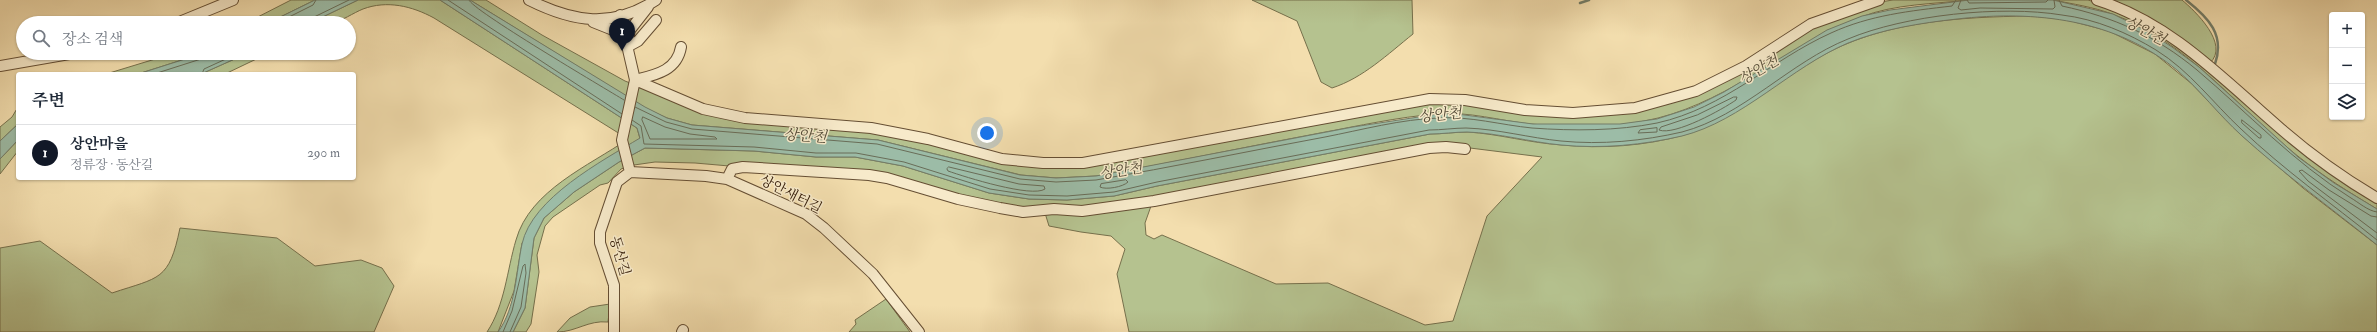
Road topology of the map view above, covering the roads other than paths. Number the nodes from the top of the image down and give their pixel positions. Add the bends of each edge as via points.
1 (233, 0) edge
2 (528, 0) edge
3 (1879, 0) edge
4 (2097, 0) edge
5 (654, 2) edge
6 (620, 15) junction
7 (194, 16) edge
8 (586, 20) junction
9 (656, 20) dead end
10 (627, 45) junction
11 (681, 47) dead end
12 (35, 60) edge
13 (0, 66) edge
14 (635, 83) junction
15 (1465, 149) dead end
16 (629, 170) junction
17 (726, 179) junction
18 (2377, 198) edge
19 (614, 332) edge
20 (919, 332) edge

1 - 7 street
2 - 8 street via 563,16
3 - 14 street via 1811,24 1746,66 1701,89 1636,108 1574,113 1525,110 1465,100 1430,99 1083,163 1002,159 928,139 871,128 745,118 703,109
4 - 18 street via 2140,18 2177,40 2295,141 2334,171
5 - 6 street
5 - 10 street via 632,26
6 - 8 street
6 - 10 street
8 - 10 street via 613,30
9 - 10 street via 638,41
10 - 14 street
11 - 14 street via 677,58 663,73
12 - 13 street
14 - 16 street via 622,140
15 - 17 street via 1429,148 1154,201 1082,212 1054,209 1023,212 1000,208 870,175 743,167 732,169
16 - 17 street, 상안새터길
16 - 19 street, 동산길 via 617,182 600,232 600,243 610,266 614,285
17 - 20 street, 상안새터길 via 806,214 818,222 873,274

